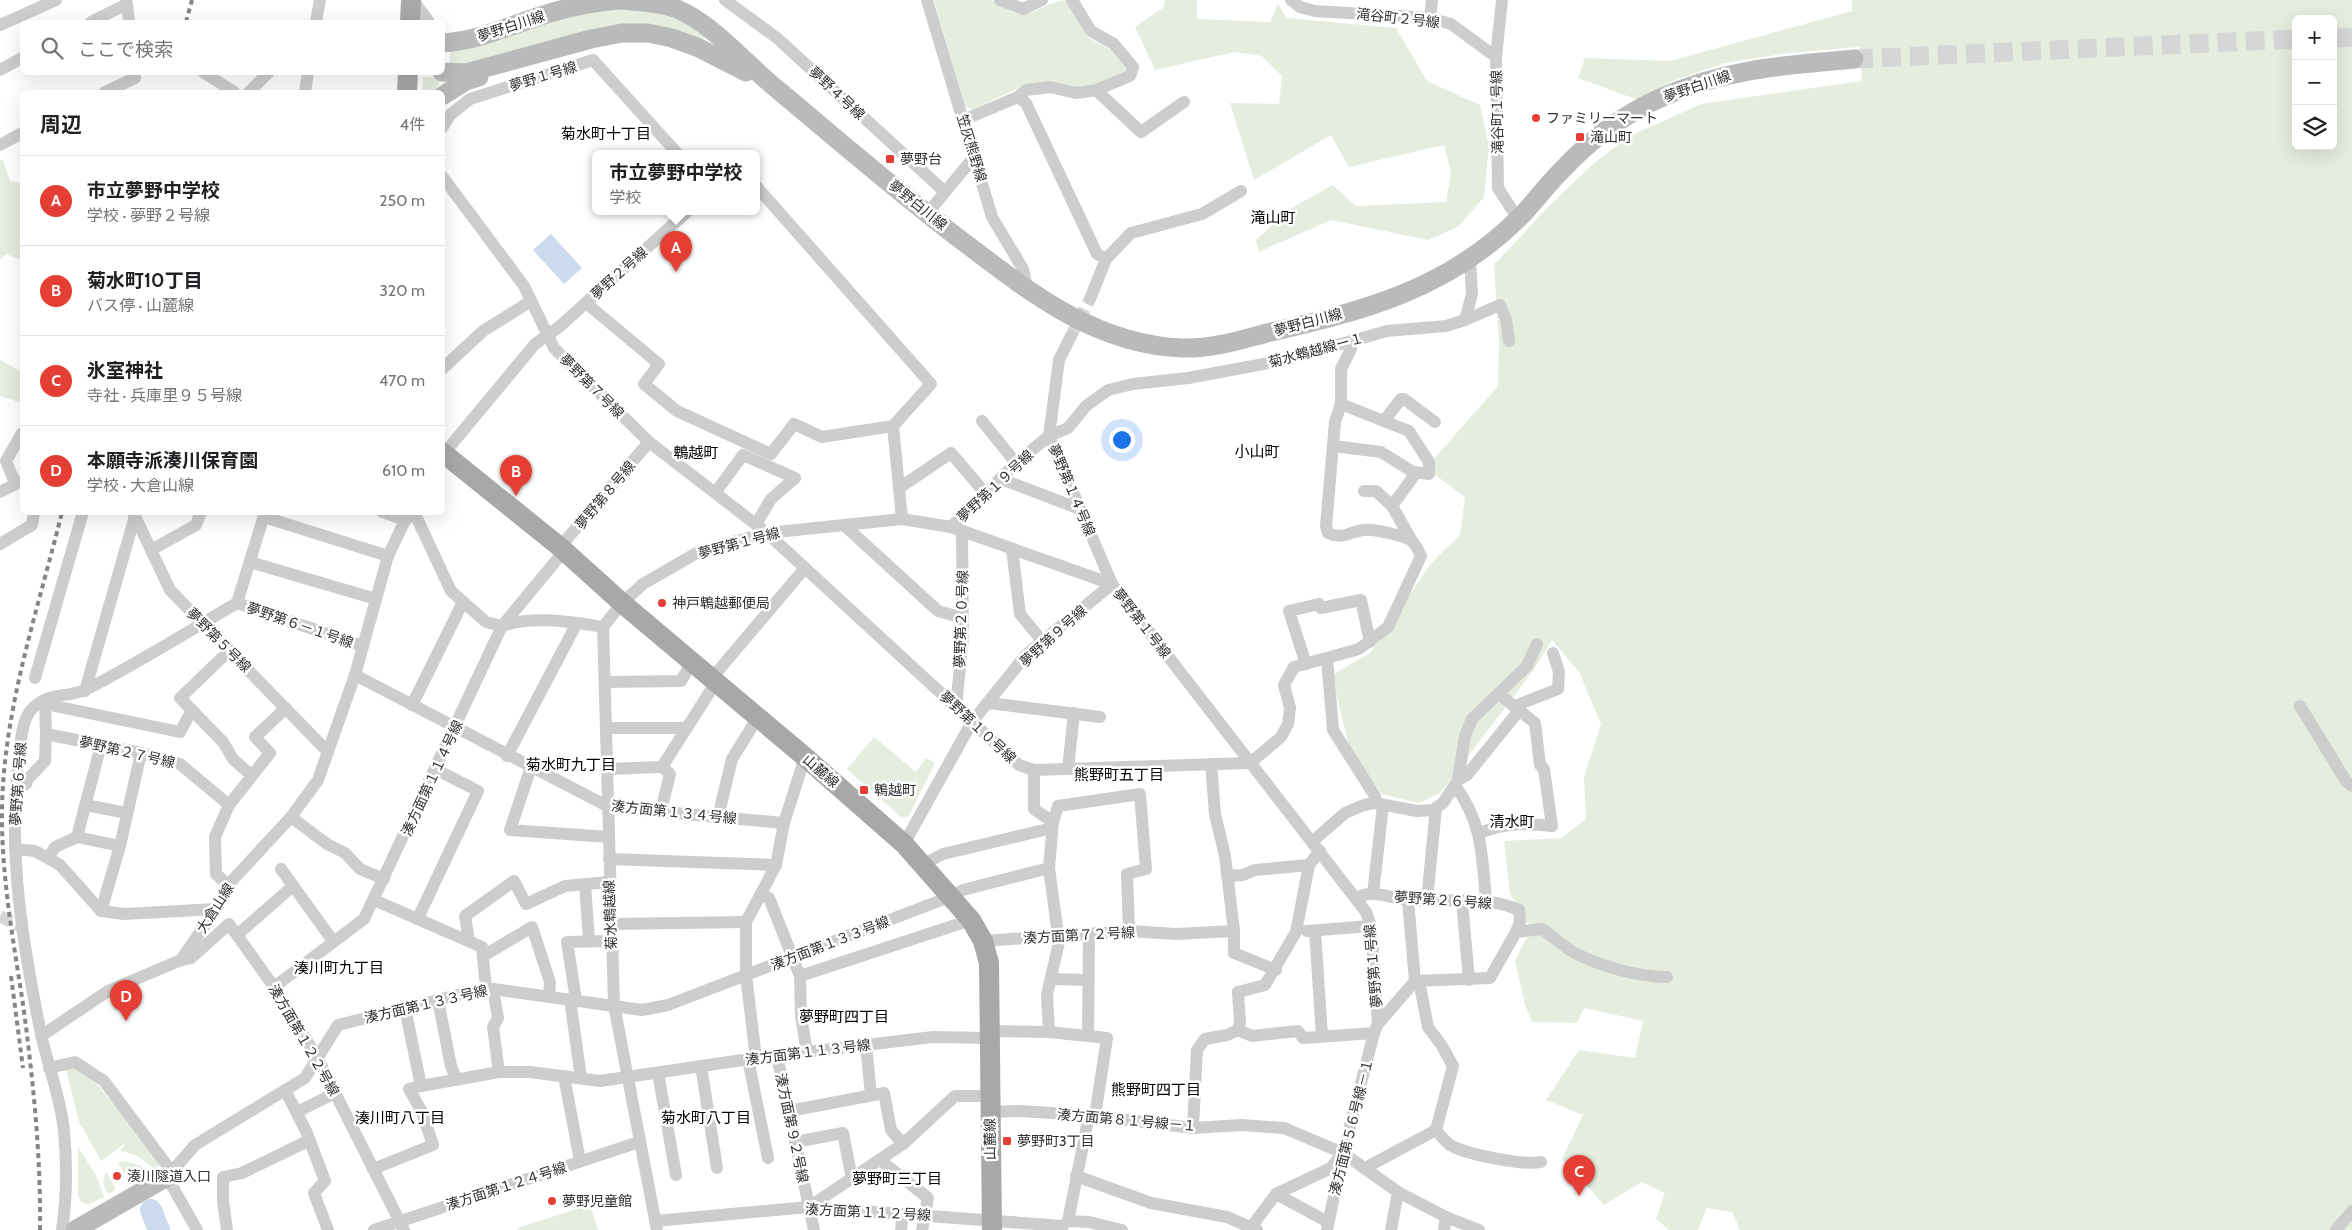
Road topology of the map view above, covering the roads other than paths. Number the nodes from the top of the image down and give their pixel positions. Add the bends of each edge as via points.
1 (56, 0) edge
2 (320, 0) edge
3 (412, 0) edge
4 (620, 0) edge
5 (725, 0) edge
6 (927, 0) edge
7 (1000, 0) edge
8 (1042, 0) edge
9 (1072, 0) edge
10 (1291, 0) edge
11 (1432, 0) edge
12 (1502, 0) edge
13 (126, 2) edge
14 (26, 6) edge
15 (1430, 18) junction
16 (94, 20) edge
17 (129, 20) edge
18 (316, 20) edge
19 (410, 20) edge
20 (427, 20) edge
21 (0, 25) edge
22 (445, 36) edge
23 (462, 42) junction
24 (445, 43) edge
25 (526, 57) junction
26 (1496, 57) junction
27 (20, 59) edge
28 (1854, 59) tunnel mouth
29 (0, 70) edge
30 (445, 72) edge
31 (135, 75) edge
32 (208, 75) edge
33 (266, 75) edge
34 (308, 75) edge
35 (408, 75) edge
36 (771, 85) junction
37 (109, 90) edge
38 (231, 90) edge
39 (251, 90) edge
40 (305, 90) edge
41 (407, 90) edge
42 (1096, 90) junction
43 (445, 94) edge
44 (1018, 97) junction
45 (1184, 102) dead end
46 (963, 120) junction
47 (445, 123) edge
48 (20, 134) edge
49 (0, 144) edge
50 (674, 150) edge
51 (974, 157) junction
52 (445, 180) edge
53 (760, 191) edge
54 (1241, 191) dead end
55 (945, 192) junction
56 (458, 195) junction
57 (445, 196) edge
58 (927, 214) junction
59 (684, 215) edge
60 (1518, 219) junction
61 (1106, 259) junction
62 (1470, 260) junction
63 (1028, 291) junction
64 (1090, 299) tunnel mouth
65 (531, 301) junction
66 (586, 303) junction
67 (1465, 320) junction
68 (548, 333) junction
69 (1071, 336) tunnel mouth
70 (1351, 341) junction
71 (1509, 341) dead end
72 (445, 367) edge
73 (1108, 390) joint
74 (1340, 404) junction
75 (982, 421) dead end
76 (1384, 421) junction
77 (1435, 422) dead end
78 (893, 426) junction
79 (20, 436) edge
80 (1049, 436) junction
81 (649, 442) junction
82 (1333, 446) junction
83 (445, 453) edge
84 (445, 455) edge
85 (1016, 463) junction
86 (1416, 473) junction
87 (1001, 479) junction
88 (19, 482) edge
89 (899, 488) junction
90 (1364, 491) dead end
91 (0, 492) edge
92 (715, 493) junction
93 (985, 494) junction
94 (1392, 506) junction
95 (1080, 509) junction
96 (34, 515) edge
97 (82, 515) edge
98 (134, 515) edge
99 (134, 515) edge
100 (200, 515) edge
101 (264, 515) edge
102 (410, 515) edge
103 (902, 519) junction
104 (756, 524) junction
105 (844, 524) junction
106 (957, 529) junction
107 (766, 533) junction
108 (1412, 541) junction
109 (0, 544) edge
110 (562, 549) junction
111 (1012, 549) junction
112 (151, 550) junction
113 (388, 556) junction
114 (250, 562) junction
115 (805, 568) junction
116 (1112, 584) junction
117 (376, 599) junction
118 (463, 602) junction
119 (622, 603) junction
120 (237, 604) junction
121 (963, 618) junction
122 (577, 623) junction
123 (202, 624) junction
124 (502, 626) junction
125 (603, 626) junction
126 (1043, 642) junction
127 (1370, 642) junction
128 (1537, 644) dead end
129 (363, 646) junction
130 (230, 650) junction
131 (1552, 653) dead end
132 (1327, 660) junction
133 (692, 662) junction
134 (1306, 664) junction
135 (355, 675) junction
136 (35, 678) dead end
137 (714, 680) junction
138 (605, 682) junction
139 (85, 691) junction
140 (1499, 694) junction
141 (45, 702) junction
142 (989, 703) junction
143 (412, 705) junction
144 (956, 706) junction
145 (2300, 706) dead end
146 (286, 708) junction
147 (1518, 708) junction
148 (192, 710) junction
149 (1074, 713) junction
150 (758, 717) junction
151 (1100, 717) dead end
152 (972, 722) junction
153 (456, 728) junction
154 (607, 728) junction
155 (686, 728) junction
156 (46, 734) junction
157 (101, 745) junction
158 (328, 752) junction
159 (141, 754) junction
160 (507, 756) junction
161 (805, 757) junction
162 (1250, 763) junction
163 (1211, 764) junction
164 (531, 767) junction
165 (662, 767) junction
166 (435, 769) junction
167 (608, 769) junction
168 (1068, 769) junction
169 (1034, 770) junction
170 (251, 775) junction
171 (1457, 784) junction
172 (2352, 786) edge
173 (16, 788) junction
174 (1379, 804) junction
175 (85, 805) junction
176 (229, 805) junction
177 (609, 807) junction
178 (1436, 808) junction
179 (661, 811) junction
180 (127, 813) junction
181 (718, 816) junction
182 (291, 817) junction
183 (784, 823) junction
184 (1052, 825) junction
185 (1479, 833) junction
186 (77, 837) junction
187 (609, 837) junction
188 (904, 844) junction
189 (120, 846) junction
190 (1316, 846) junction
191 (15, 849) junction
192 (48, 857) junction
193 (609, 859) junction
194 (776, 865) junction
195 (922, 865) junction
196 (1309, 865) junction
197 (281, 868) dead end
198 (1049, 868) junction
199 (1227, 876) junction
200 (384, 879) junction
201 (609, 882) junction
202 (585, 884) junction
203 (228, 885) junction
204 (293, 886) junction
205 (1372, 894) junction
206 (760, 895) junction
207 (952, 896) junction
208 (1356, 899) junction
209 (374, 900) junction
210 (1408, 900) junction
211 (1427, 900) junction
212 (1462, 901) junction
213 (1486, 901) junction
214 (216, 909) junction
215 (101, 911) junction
216 (418, 918) junction
217 (971, 920) junction
218 (746, 922) junction
219 (610, 924) junction
220 (1371, 926) junction
221 (1519, 927) junction
222 (1130, 930) junction
223 (1234, 931) junction
224 (1315, 931) junction
225 (1296, 932) junction
226 (1088, 933) junction
227 (237, 935) junction
228 (1056, 937) junction
229 (333, 941) junction
230 (469, 941) junction
231 (589, 941) junction
232 (611, 941) junction
233 (984, 941) junction
234 (483, 956) junction
235 (794, 957) junction
236 (181, 960) junction
237 (1276, 970) junction
238 (746, 975) junction
239 (800, 976) junction
240 (1667, 977) dead end
241 (1051, 979) junction
242 (1088, 980) junction
243 (1468, 980) junction
244 (1417, 981) junction
245 (274, 988) junction
246 (490, 988) junction
247 (549, 996) junction
248 (573, 999) junction
249 (438, 1000) junction
250 (614, 1005) junction
251 (405, 1008) junction
252 (1376, 1028) junction
253 (1238, 1030) junction
254 (1049, 1032) junction
255 (991, 1035) junction
256 (42, 1036) junction
257 (1088, 1036) junction
258 (1322, 1036) junction
259 (866, 1045) junction
260 (807, 1052) junction
261 (777, 1056) junction
262 (318, 1058) junction
263 (752, 1059) junction
264 (701, 1066) junction
265 (50, 1068) junction
266 (499, 1072) junction
267 (658, 1073) junction
268 (564, 1076) junction
269 (627, 1077) junction
270 (581, 1078) junction
271 (456, 1079) junction
272 (421, 1086) junction
273 (285, 1090) junction
274 (335, 1093) junction
275 (871, 1096) junction
276 (990, 1104) junction
277 (789, 1111) junction
278 (298, 1112) junction
279 (1092, 1115) junction
280 (1192, 1128) junction
281 (1436, 1130) junction
282 (308, 1141) junction
283 (639, 1142) junction
284 (795, 1142) junction
285 (903, 1144) junction
286 (1343, 1153) junction
287 (768, 1158) dead end
288 (880, 1160) junction
289 (580, 1161) junction
290 (1541, 1162) dead end
291 (717, 1168) dead end
292 (1365, 1168) junction
293 (374, 1169) junction
294 (170, 1174) junction
295 (676, 1175) dead end
296 (1076, 1176) junction
297 (852, 1179) junction
298 (1398, 1192) junction
299 (1276, 1194) junction
300 (809, 1207) junction
301 (2352, 1211) edge
302 (903, 1214) junction
303 (924, 1215) junction
304 (1445, 1224) edge
305 (656, 1225) edge
306 (992, 1225) edge
307 (402, 1226) edge
308 (1064, 1226) edge
309 (1327, 1226) edge
310 (812, 1229) edge
311 (1252, 1229) edge
312 (62, 1230) edge
313 (75, 1230) edge
314 (196, 1230) edge
315 (227, 1230) edge
316 (328, 1230) edge
317 (374, 1230) edge
318 (901, 1230) edge
319 (922, 1230) edge
320 (1122, 1230) edge
321 (1391, 1230) edge
322 (1479, 1230) edge
323 (2336, 1230) edge

1 - 14 street
2 - 18 street
3 - 19 main road
3 - 20 street
4 - 23 street, 夢野白川線 via 588,3 550,13
4 - 36 street, 夢野白川線 via 677,9 701,22
5 - 55 street, 夢野４号線 via 777,38
6 - 46 street, 笠灰熊野線
7 - 8 street via 1023,8
9 - 42 street via 1091,32 1114,44 1132,66 1130,76
10 - 15 street, 滝谷町２号線 via 1300,7 1315,11
11 - 15 street
12 - 26 street, 滝谷町１号線
13 - 16 street
13 - 17 street
14 - 21 street
15 - 26 street, 滝谷町２号線 via 1451,24
22 - 23 street, 夢野白川線
23 - 24 street, 夢野白川線
25 - 30 street, 夢野白川線 via 466,72
25 - 36 street, 夢野白川線 via 622,33 648,33 699,48
25 - 43 street, 夢野白川線 via 513,66 466,81
26 - 60 street, 滝谷町１号線 via 1498,188
27 - 29 street
28 - 60 street, 夢野白川線 via 1723,74 1658,99 1595,137
31 - 37 street via 135,78
32 - 38 street
33 - 39 street
34 - 40 street
35 - 41 main road
36 - 58 street, 夢野白川線
42 - 44 street via 1076,93 1050,87 1026,90
42 - 45 street via 1141,132
44 - 46 street
44 - 61 street via 1026,103 1097,254
46 - 51 street, 笠灰熊野線
47 - 50 street, 夢野１号線 via 470,99 593,60
48 - 49 street
51 - 55 street
51 - 63 street, 笠灰熊野線 via 992,217 1023,269
52 - 56 street
53 - 78 street via 931,384
54 - 61 street via 1202,214 1131,233
55 - 58 street
56 - 57 street
56 - 65 street via 524,286
58 - 63 street, 夢野白川線
59 - 66 street, 夢野２号線
60 - 62 street, 夢野白川線
61 - 64 street
62 - 63 street, 夢野白川線 via 1434,281 1394,298 1303,325 1215,345 1183,348 1139,342 1086,325
62 - 67 street via 1472,294
65 - 68 street
65 - 72 street via 483,331
66 - 68 street, 夢野２号線 via 559,328
66 - 78 street via 660,364 644,384 677,410 771,454 794,424 822,437
67 - 70 street, 菊水鵯越線ー１ via 1446,326 1387,331
67 - 71 street, 菊水鵯越線ー１ via 1500,305 1506,318
68 - 81 street, 夢野第７号線 via 554,348
68 - 83 street via 535,344
69 - 80 street, 夢野第１４号線 via 1059,360
70 - 73 street, 菊水鵯越線ー１ via 1285,360
70 - 74 street via 1351,349 1341,369
73 - 80 street, 夢野第１９号線 via 1086,406 1068,428
74 - 76 street
74 - 82 street
75 - 85 street
76 - 77 street via 1404,399
76 - 86 street via 1409,431 1429,462 1429,474
78 - 89 street
79 - 88 street via 6,461
80 - 85 street, 夢野第１９号線
80 - 95 street, 夢野第１４号線
81 - 92 street, 夢野第７号線
81 - 110 street, 夢野第８号線
82 - 86 street via 1382,452
82 - 108 street via 1326,516 1328,533 1343,537 1360,530 1379,531
84 - 110 main road, 山麓線
85 - 87 street, 夢野第１９号線
86 - 94 street
87 - 93 street, 夢野第１９号線
87 - 95 street
88 - 91 street
89 - 93 street via 952,453
89 - 103 street
90 - 94 street via 1376,491
92 - 104 street, 夢野第７号線
92 - 104 street via 743,455 795,478 771,499
93 - 106 street, 夢野第１９号線
94 - 108 street
95 - 116 street, 夢野第１４号線
96 - 109 street via 32,526
97 - 136 street
98 - 112 street, 夢野第５号線
99 - 139 street
100 - 112 street via 196,524
101 - 113 street
101 - 114 street
102 - 113 street, 大倉山線
102 - 118 street via 451,591
103 - 105 street, 夢野第１号線
103 - 106 street, 夢野第１号線
104 - 107 street, 夢野第７号線
105 - 107 street, 夢野第１号線
105 - 121 street via 938,611
106 - 111 street, 夢野第１号線
106 - 121 street, 夢野第２０号線
107 - 115 street, 夢野第１０号線
107 - 119 street, 夢野第１号線 via 700,551 643,584
108 - 127 street via 1422,556 1388,627
110 - 119 main road, 山麓線
110 - 124 street, 夢野第８号線
111 - 116 street, 夢野第１号線
111 - 126 street via 1020,614
112 - 123 street, 夢野第５号線 via 170,590
113 - 117 street, 大倉山線
114 - 117 street
114 - 120 street
115 - 137 street
115 - 144 street, 夢野第１０号線
116 - 126 street, 夢野第９号線
116 - 162 street, 夢野第１号線
117 - 129 street, 大倉山線
118 - 124 street via 486,622
118 - 143 street
119 - 125 street
119 - 133 main road, 山麓線
120 - 123 street, 夢野第６号線
120 - 129 street, 夢野第６－１号線
121 - 144 street, 夢野第２０号線
122 - 124 street via 518,620
122 - 125 street
122 - 160 street
123 - 130 street, 夢野第５号線
123 - 139 street, 夢野第６号線
124 - 153 street, 湊方面第１１４号線
125 - 138 street, 菊水鵯越線
126 - 142 street, 夢野第９号線 via 1026,656
127 - 132 street
127 - 134 street via 1361,600 1289,611
128 - 140 street via 1527,666
129 - 135 street, 大倉山線
130 - 146 street, 夢野第５号線
130 - 148 street via 180,698
131 - 147 street via 1559,672 1558,689 1520,704
132 - 134 street
132 - 174 street via 1333,730
133 - 137 main road, 山麓線
133 - 138 street via 681,680
134 - 162 street via 1294,667 1284,685 1290,708 1288,724 1281,738
135 - 143 street, 湊方面第１３４号線
135 - 158 street, 大倉山線
137 - 150 main road, 山麓線
137 - 155 street
138 - 154 street, 菊水鵯越線
139 - 141 street, 夢野第６号線 via 55,695
140 - 147 street
140 - 171 street via 1472,719 1465,736
141 - 148 street via 180,732
141 - 156 street
141 - 173 street, 夢野第６号線 via 30,711 22,734
142 - 149 street
142 - 152 street, 夢野第９号線
143 - 153 street, 湊方面第１３４号線
144 - 152 street, 夢野第１０号線
145 - 172 street
146 - 158 street, 夢野第５号線
146 - 170 street via 254,737 270,753
147 - 171 street via 1518,713
147 - 185 street via 1535,723 1552,826 1520,823
148 - 170 street via 233,759
149 - 151 street
149 - 168 street
150 - 161 main road, 山麓線
150 - 181 street via 732,759
152 - 169 street, 夢野第１０号線 via 1019,765
152 - 188 street, 夢野第９号線
153 - 160 street, 湊方面第１３４号線
153 - 166 street, 湊方面第１１４号線
154 - 155 street
154 - 167 street, 菊水鵯越線
155 - 165 street
156 - 157 street, 夢野第２７号線
156 - 173 street via 45,761 26,784
157 - 159 street, 夢野第２７号線
157 - 175 street
158 - 182 street, 大倉山線 via 318,780
159 - 176 street, 夢野第２７号線 via 180,764
159 - 180 street
160 - 164 street, 湊方面第１３４号線
161 - 183 street
161 - 188 main road, 山麓線
162 - 163 street, 夢野第１０号線
162 - 190 street, 夢野第１号線
163 - 168 street, 夢野第１０号線
163 - 199 street via 1214,814
164 - 177 street, 湊方面第１３４号線
164 - 187 street via 510,830
165 - 167 street
165 - 179 street via 670,774
166 - 200 street, 湊方面第１１４号線
166 - 216 street via 478,791
167 - 177 street, 菊水鵯越線
168 - 169 street, 夢野第１０号線
169 - 184 street via 1034,809
170 - 176 street
171 - 178 street
171 - 185 street
173 - 191 street, 夢野第６号線
174 - 178 street via 1417,811
174 - 190 street via 1364,805 1345,813
174 - 205 street
175 - 180 street
175 - 186 street
176 - 203 street via 215,837 216,874
177 - 179 street, 湊方面第１３４号線
177 - 187 street, 菊水鵯越線
178 - 211 street
179 - 181 street, 湊方面第１３４号線
180 - 189 street
181 - 183 street, 湊方面第１３４号線
182 - 200 street via 345,853 360,869
182 - 203 street, 大倉山線
183 - 194 street
184 - 195 street via 943,854
184 - 198 street
184 - 222 street via 1058,806 1140,794 1146,869 1127,874
185 - 213 street
186 - 189 street
186 - 192 street via 55,847
187 - 193 street, 菊水鵯越線
188 - 195 main road, 山麓線
189 - 215 street
190 - 196 street
190 - 208 street, 夢野第１号線
191 - 192 street via 35,851
191 - 256 street, 夢野第６号線 via 21,927
192 - 215 street via 60,865
193 - 194 street
193 - 201 street, 菊水鵯越線
194 - 206 street
195 - 207 main road, 山麓線
196 - 199 street
196 - 225 street
197 - 204 street
198 - 207 street, 湊方面第１３３号線 via 963,890
198 - 228 street
199 - 223 street
200 - 209 street, 湊方面第１１４号線
201 - 202 street
201 - 219 street, 菊水鵯越線
202 - 230 street via 565,886 526,904 514,881 465,916
202 - 231 street
203 - 214 street, 大倉山線
204 - 227 street
204 - 229 street
205 - 208 street, 夢野第２６号線
205 - 210 street, 夢野第２６号線
206 - 218 street
206 - 235 street via 769,898
207 - 217 main road, 山麓線
207 - 235 street, 湊方面第１３３号線
208 - 220 street, 夢野第１号線
209 - 216 street
209 - 229 street, 湊方面第１１４号線 via 364,919
210 - 211 street, 夢野第２６号線
210 - 244 street
211 - 212 street, 夢野第２６号線
212 - 213 street, 夢野第２６号線
212 - 243 street
213 - 221 street, 夢野第２６号線 via 1519,910
214 - 215 street via 124,914
214 - 236 street, 大倉山線
216 - 230 street
217 - 233 main road, 山麓線
217 - 239 street
218 - 219 street
218 - 238 street
219 - 232 street, 菊水鵯越線
220 - 224 street
220 - 252 street, 夢野第１号線
221 - 240 street via 1542,929 1574,952 1620,970
221 - 243 street via 1490,978
222 - 223 street, 湊方面第７２号線 via 1176,934
222 - 226 street, 湊方面第７２号線
223 - 237 street via 1234,952
224 - 225 street
224 - 258 street
225 - 237 street
226 - 228 street, 湊方面第７２号線
226 - 242 street
227 - 236 street via 229,924 191,958
227 - 245 street, 湊方面第１２２号線
228 - 233 street, 湊方面第７２号線
228 - 241 street via 1059,942
229 - 245 street, 湊方面第１１４号線
230 - 234 street via 482,947
231 - 232 street
231 - 248 street via 567,942
232 - 250 street, 菊水鵯越線
233 - 255 main road, 山麓線 via 989,964
234 - 246 street
234 - 247 street via 532,927 550,982
235 - 238 street, 湊方面第１３３号線
235 - 239 street
236 - 256 street via 108,991
237 - 253 street via 1265,985 1238,992
238 - 250 street, 湊方面第１３３号線 via 668,1005 642,1010
238 - 263 street
239 - 260 street via 801,1016
241 - 242 street
241 - 254 street via 1047,995
242 - 257 street
243 - 244 street
244 - 252 street
244 - 281 street via 1428,1027 1453,1066
245 - 262 street, 湊方面第１２２号線
246 - 247 street, 湊方面第１３３号線
246 - 249 street, 湊方面第１３３号線
246 - 266 street via 498,1018 493,1027
247 - 248 street, 湊方面第１３３号線
248 - 250 street, 湊方面第１３３号線
248 - 270 street
249 - 251 street, 湊方面第１３３号線
249 - 271 street
250 - 269 street, 菊水鵯越線
251 - 262 street, 湊方面第１３３号線 via 338,1025
251 - 272 street
252 - 258 street
252 - 286 street, 湊方面第５６号線－１
253 - 258 street via 1252,1036 1298,1030 1303,1038
253 - 280 street via 1205,1039 1197,1050
254 - 255 street, 湊方面第１１３号線
254 - 257 street, 湊方面第１１３号線
255 - 259 street, 湊方面第１１３号線 via 933,1037
255 - 276 main road, 山麓線
256 - 265 street
257 - 279 street, 湊方面第１１３号線 via 1107,1038
259 - 260 street, 湊方面第１１３号線
259 - 275 street
260 - 261 street, 湊方面第１１３号線
261 - 263 street, 湊方面第１１３号線
261 - 277 street, 湊方面第９２号線
262 - 273 street, 湊方面第１３３号線 via 305,1078
262 - 274 street, 湊方面第１２２号線
263 - 264 street, 湊方面第１１３号線
263 - 287 street
264 - 267 street, 湊方面第１１３号線
264 - 291 street
265 - 294 street via 75,1062 104,1080
265 - 312 street via 64,1129 67,1196
266 - 268 street, 湊方面第１１３号線
266 - 271 street, 湊方面第１１３号線
267 - 269 street, 湊方面第１１３号線
267 - 295 street
268 - 270 street, 湊方面第１１３号線
268 - 289 street
269 - 270 street, 湊方面第１１３号線 via 600,1081
269 - 283 street, 菊水鵯越線
271 - 272 street, 湊方面第１１３号線
272 - 293 street via 409,1089 422,1112 433,1145
273 - 278 street
273 - 294 street, 湊方面第１３３号線 via 195,1145
274 - 278 street
274 - 293 street, 湊方面第１２２号線
275 - 277 street
275 - 285 street via 884,1093 891,1130
276 - 279 street, 湊方面第８１号線－１ via 1021,1111
276 - 285 street, 湊方面第８１号線－１ via 955,1096
276 - 306 main road, 山麓線
277 - 284 street, 湊方面第９２号線
278 - 282 street
279 - 280 street, 湊方面第８１号線－１
279 - 296 street
280 - 286 street, 湊方面第８１号線－１ via 1242,1124 1284,1128
281 - 290 street via 1450,1145 1486,1156 1532,1164
281 - 292 street
282 - 315 street via 242,1173 223,1177
282 - 316 street via 324,1181 314,1193
283 - 289 street, 湊方面第１２４号線
283 - 305 street, 菊水鵯越線
284 - 297 street via 843,1133
284 - 300 street, 湊方面第９２号線
285 - 288 street, 湊方面第８１号線－１
286 - 292 street, 湊方面第８１号線－１
286 - 299 street via 1331,1168
286 - 309 street, 湊方面第５６号線－１
288 - 297 street, 湊方面第８１号線－１
288 - 303 street via 928,1198
289 - 307 street, 湊方面第１２４号線
292 - 298 street, 湊方面第８１号線－１
293 - 307 street, 湊方面第１２２号線
294 - 313 street, 湊方面第１３３号線
294 - 314 street
296 - 308 street
296 - 311 street via 1151,1202 1227,1216
297 - 300 street, 湊方面第８１号線－１
298 - 304 street, 湊方面第８１号線－１
298 - 321 street
299 - 309 street
299 - 311 street
300 - 302 street, 湊方面第１１２号線
300 - 305 street, 湊方面第１１２号線
300 - 310 street, 湊方面第９２号線
301 - 323 street
302 - 303 street, 湊方面第１１２号線
302 - 318 street
303 - 306 street, 湊方面第１１２号線
303 - 319 street
304 - 322 street, 湊方面第８１号線－１
306 - 308 street, 湊方面第１１２号線
307 - 317 street, 湊方面第１２４号線
308 - 320 street, 湊方面第１１２号線 via 1088,1222

